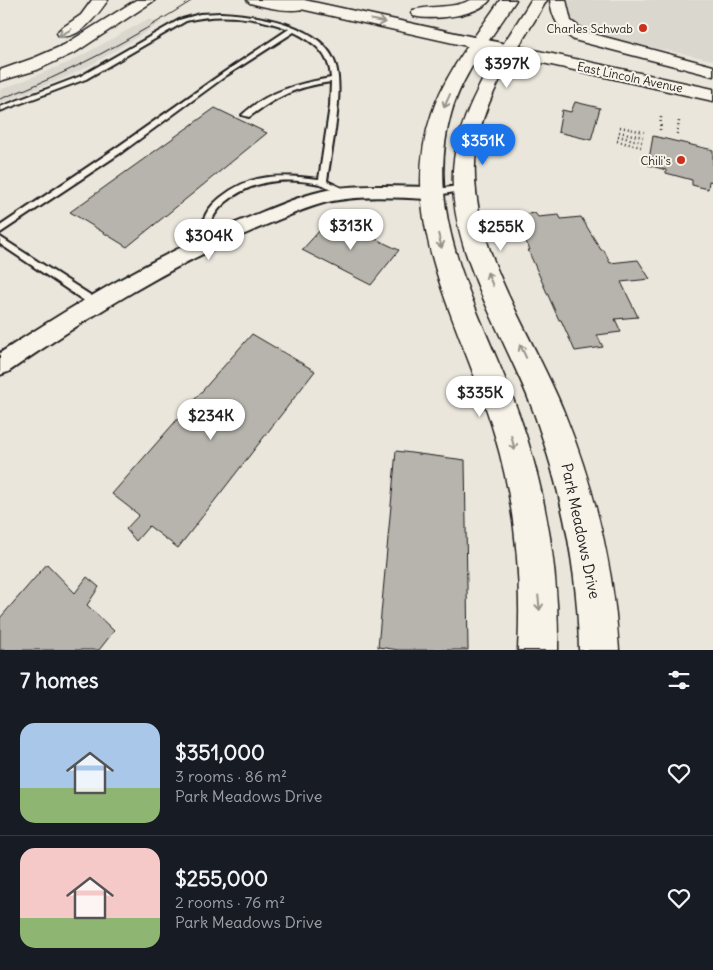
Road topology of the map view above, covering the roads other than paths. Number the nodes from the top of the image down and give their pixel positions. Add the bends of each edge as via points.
1 (100, 0) edge
2 (137, 0) edge
3 (147, 0) edge
4 (255, 0) edge
5 (283, 0) edge
6 (482, 0) edge
7 (508, 0) edge
8 (539, 0) edge
9 (558, 0) edge
10 (303, 5) junction
11 (122, 7) edge
12 (401, 9) dead end
13 (419, 13) junction
14 (490, 28) junction
15 (294, 29) junction
16 (520, 41) junction
17 (478, 43) junction
18 (559, 43) dead end
19 (0, 61) edge
20 (713, 71) edge
21 (0, 76) edge
22 (713, 77) edge
23 (334, 80) junction
24 (713, 95) edge
25 (0, 109) edge
26 (246, 115) dead end
27 (323, 182) junction
28 (464, 188) junction
29 (345, 193) junction
30 (431, 193) junction
31 (0, 230) edge
32 (0, 240) edge
33 (207, 243) junction
34 (95, 303) junction
35 (0, 365) edge
36 (538, 650) edge
37 (599, 650) edge

1 -> 19 main road via 86,18 67,32
2 - 11 main road
3 - 11 main road
4 - 10 main road
5 - 10 main road, East Lincoln Avenue
6 - 13 main road via 459,11
7 - 14 main road
8 - 16 main road, Park Meadows Drive
9 - 20 main road via 562,21 580,36
10 -> 17 main road, East Lincoln Avenue
11 - 21 main road via 80,43
12 - 13 main road, East Lincoln Avenue
13 - 14 main road, East Lincoln Avenue
14 - 16 main road, East Lincoln Avenue
14 - 17 main road
15 - 23 lane via 323,50 333,63
15 - 25 lane via 238,14 202,15 184,20 96,72
15 - 31 lane
16 - 17 main road, East Lincoln Avenue
16 - 24 main road, East Lincoln Avenue
16 - 28 main road, Park Meadows Drive via 497,71 473,121 466,150
17 -> 30 main road via 441,115 433,146
18 - 22 main road, East Lincoln Avenue
23 - 26 lane via 305,83 284,90
23 - 27 lane
27 - 29 lane
27 - 33 lane via 280,178 256,181 234,190 208,218
28 - 30 lane
37 -> 28 main road, Park Meadows Drive via 593,571 569,468 536,380 491,282 476,242
29 - 30 street
29 - 33 street via 293,207
30 -> 36 main road via 440,244 510,432 530,511 540,614
32 - 34 lane
33 - 34 street
34 - 35 street

